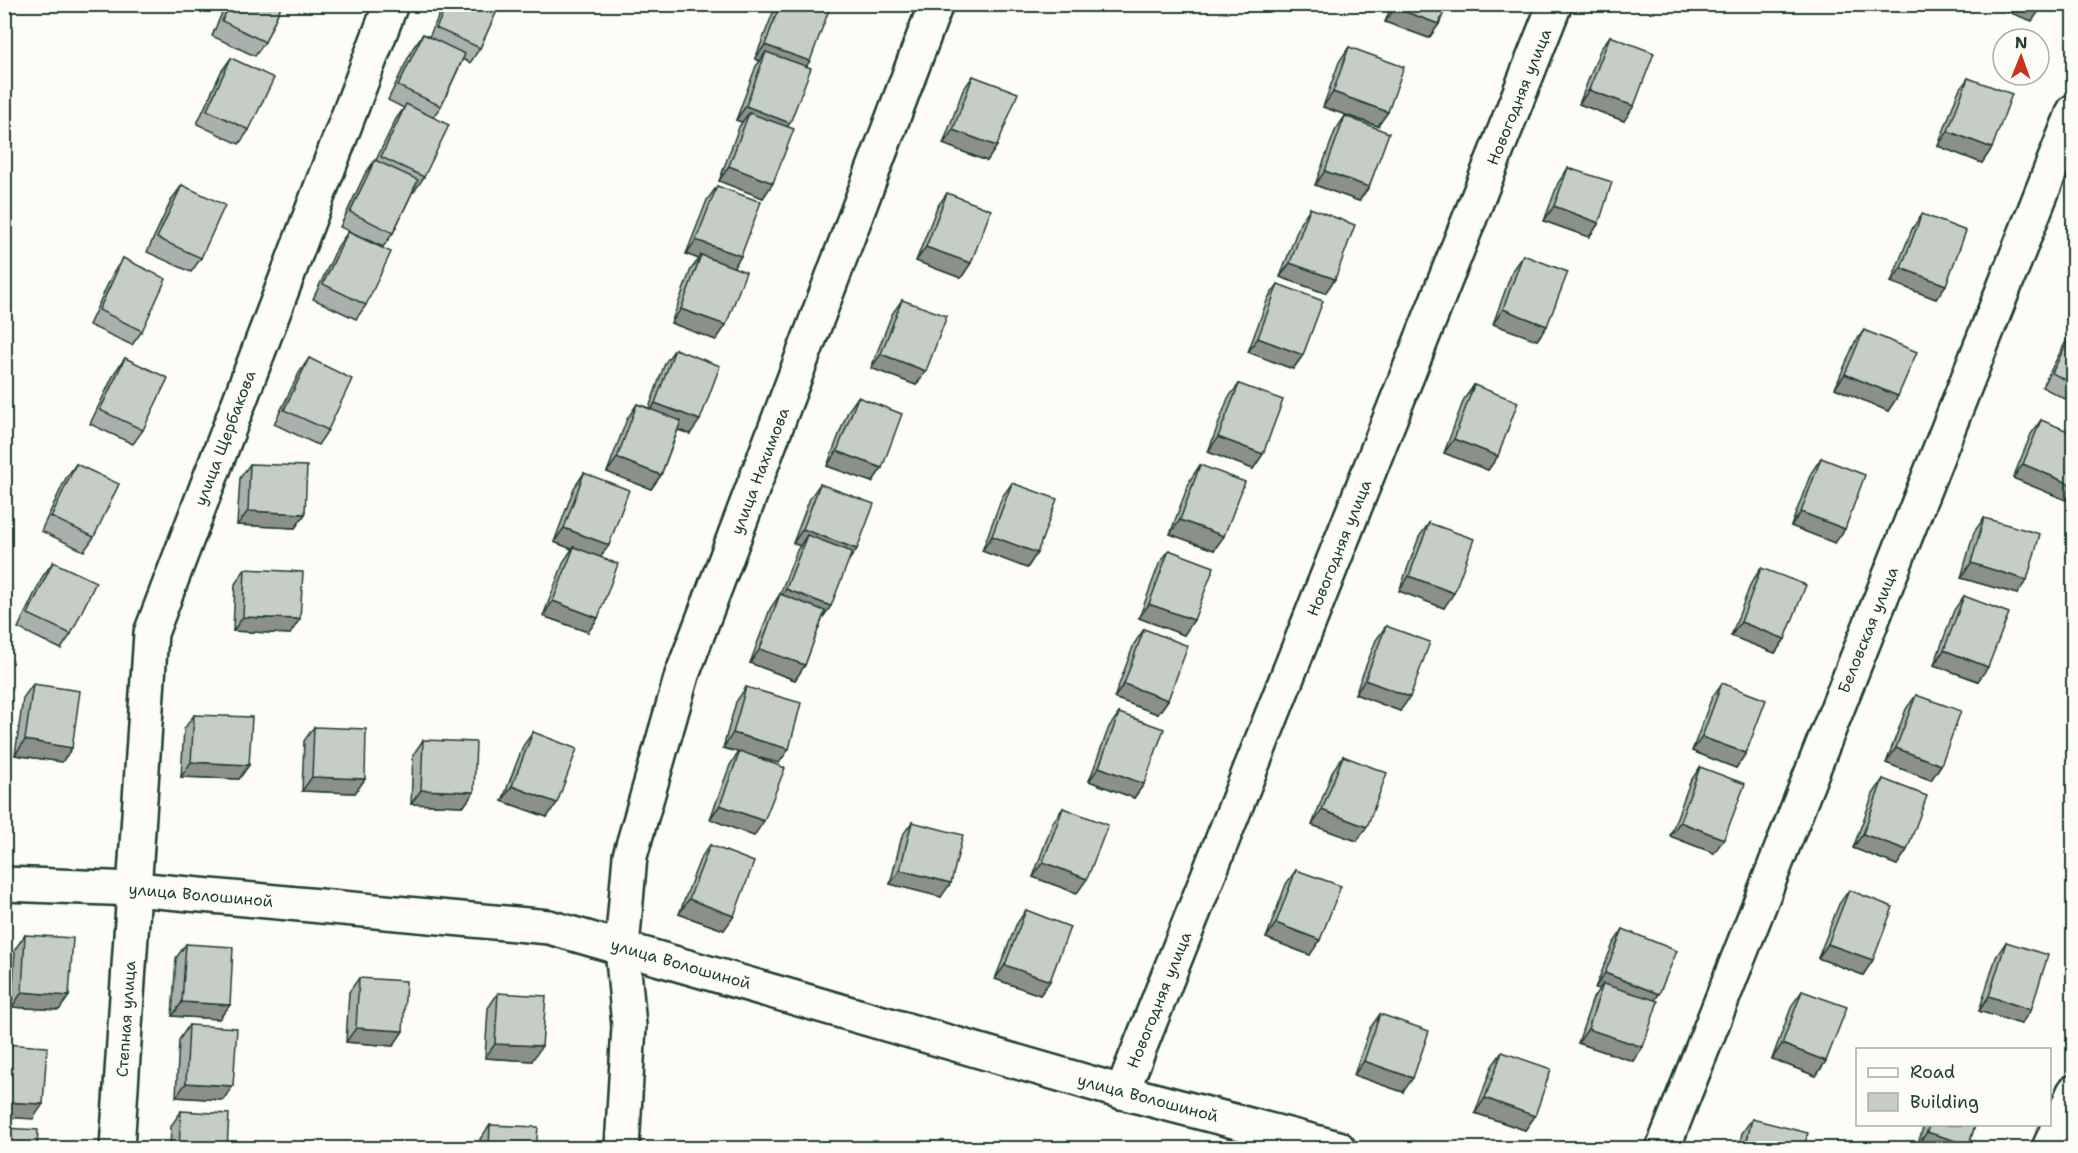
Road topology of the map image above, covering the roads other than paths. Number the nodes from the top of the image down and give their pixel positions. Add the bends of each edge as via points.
1 (391, 4) edge
2 (936, 4) edge
3 (1555, 4) edge
4 (2073, 111) edge
5 (4, 884) edge
6 (135, 889) junction
7 (622, 947) junction
8 (1122, 1092) junction
9 (2073, 1092) edge
10 (117, 1149) edge
11 (622, 1149) edge
12 (1338, 1149) edge
13 (1663, 1149) edge
14 (2049, 1149) edge

1 - 6 street, улица Щербакова via 151,633
2 - 7 street, улица Нахимова via 682,675 630,856
3 - 8 street, Новогодняя улица
4 - 13 street, Беловская улица
5 - 6 street, улица Волошиной
6 - 7 street, улица Волошиной via 549,927
6 - 10 street, Степная улица
7 - 8 street, улица Волошиной
7 - 11 street, улица Нахимова via 628,1026
8 - 12 street, улица Волошиной
9 - 14 street

